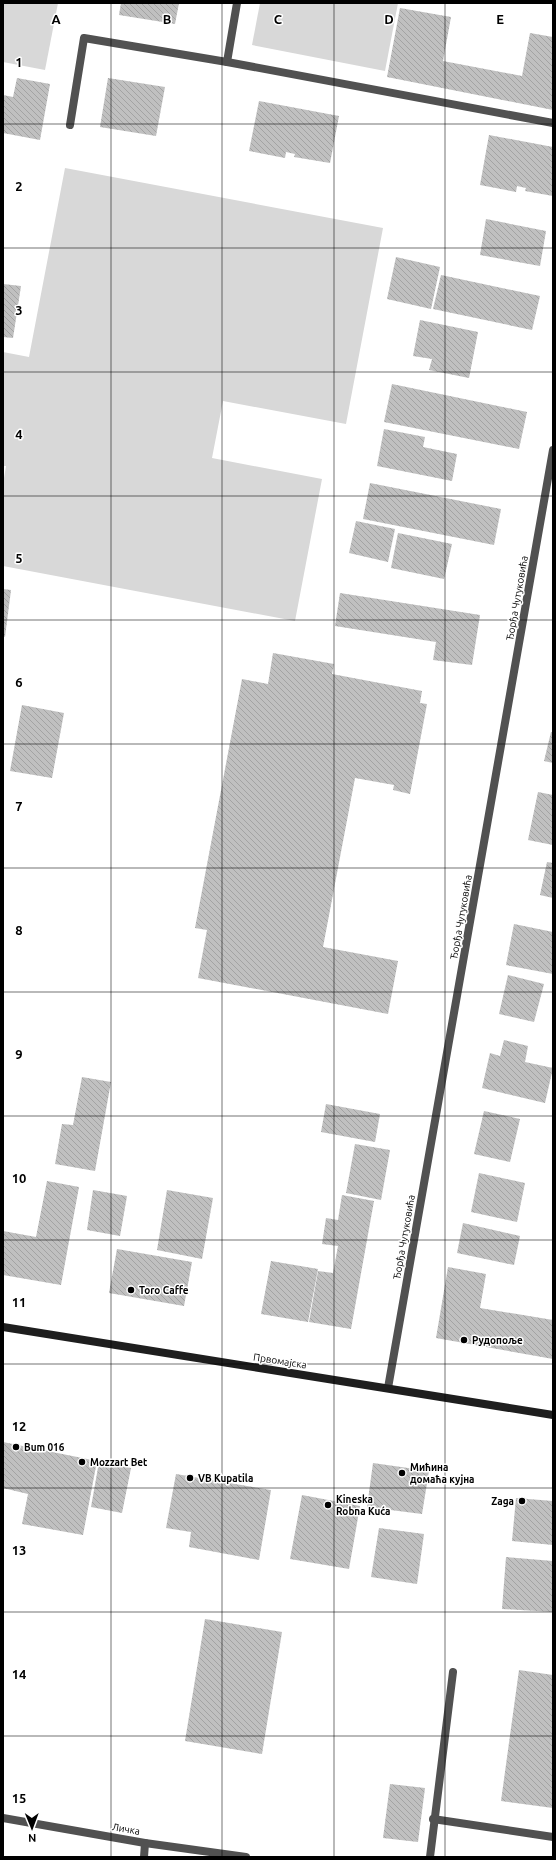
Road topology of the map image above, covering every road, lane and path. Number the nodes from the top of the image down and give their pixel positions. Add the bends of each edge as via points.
1 (237, 3) edge
2 (227, 62) junction
3 (553, 123) edge
4 (70, 125) dead end
5 (553, 450) edge
6 (3, 1327) edge
7 (388, 1388) junction
8 (553, 1415) edge
9 (453, 1672) dead end
10 (3, 1818) edge
11 (433, 1819) junction
12 (553, 1837) edge
13 (145, 1843) junction
14 (144, 1857) edge
15 (246, 1857) edge
16 (430, 1857) edge

1 - 2 street
2 - 3 street
2 - 4 street via 84,38
5 - 7 street, Ђорђа Чутуковића
6 - 7 main road, Првомајска
7 - 8 main road, Првомајска
9 - 11 street
10 - 13 street, Личка
11 - 12 street
11 - 16 street
13 - 14 street
13 - 15 street, Личка

